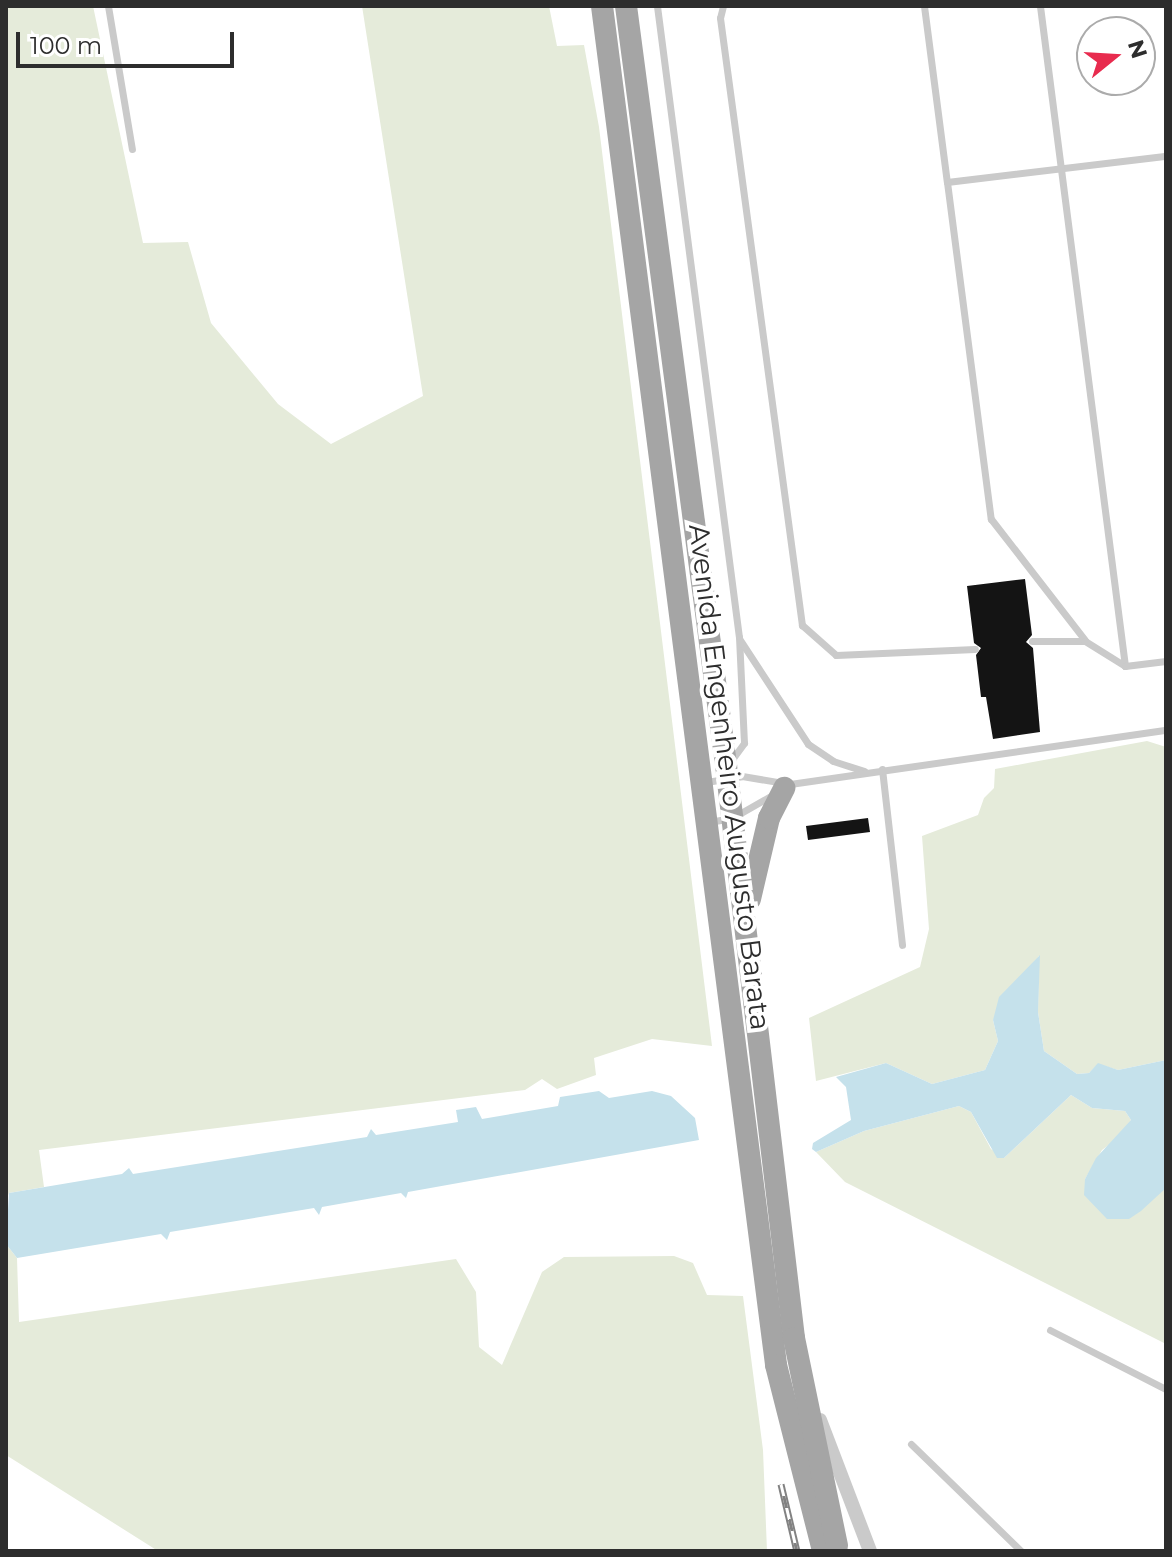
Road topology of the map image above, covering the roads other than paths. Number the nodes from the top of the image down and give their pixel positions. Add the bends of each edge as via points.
1 (108, 6) edge
2 (602, 6) edge
3 (626, 6) edge
4 (657, 6) edge
5 (723, 6) edge
6 (924, 6) edge
7 (1040, 6) edge
8 (132, 149) dead end
9 (1166, 156) edge
10 (1060, 168) junction
11 (947, 182) junction
12 (739, 637) junction
13 (1032, 641) dead end
14 (1085, 641) junction
15 (975, 649) dead end
16 (1166, 661) edge
17 (1125, 666) junction
18 (1166, 730) edge
19 (882, 769) junction
20 (727, 770) junction
21 (866, 772) junction
22 (700, 783) junction
23 (787, 786) junction
24 (732, 818) junction
25 (705, 823) junction
26 (745, 931) junction
27 (902, 945) dead end
28 (1050, 1330) dead end
29 (794, 1338) junction
30 (1166, 1389) edge
31 (911, 1444) dead end
32 (823, 1551) edge
33 (838, 1551) edge
34 (870, 1551) edge
35 (1021, 1551) edge

1 - 8 lane
2 - 22 main road, Avenida Engenheiro Augusto Barata
3 - 20 main road, Avenida Engenheiro Augusto Barata
4 - 12 lane
5 - 15 lane via 720,18 802,625 836,655
6 - 11 lane
7 - 10 lane
9 - 10 lane
10 - 11 lane
10 - 17 lane
11 - 14 lane via 991,519
12 - 20 lane via 744,743
12 - 21 lane via 795,728 818,754
13 - 14 lane
14 - 17 lane
16 - 17 lane
18 - 19 lane
19 - 21 lane
19 - 27 lane
20 - 22 lane
20 - 23 lane
20 - 24 main road, Avenida Engenheiro Augusto Barata
21 - 23 lane
22 - 25 main road, Avenida Engenheiro Augusto Barata
23 - 24 lane
23 - 26 main road via 754,868
24 - 25 lane
24 - 26 main road, Avenida Engenheiro Augusto Barata
25 - 32 main road, Avenida Engenheiro Augusto Barata via 776,1365
26 - 29 main road, Avenida Engenheiro Augusto Barata
28 - 30 lane
29 - 33 main road, Avenida Engenheiro Augusto Barata
29 - 34 street
31 - 35 lane

